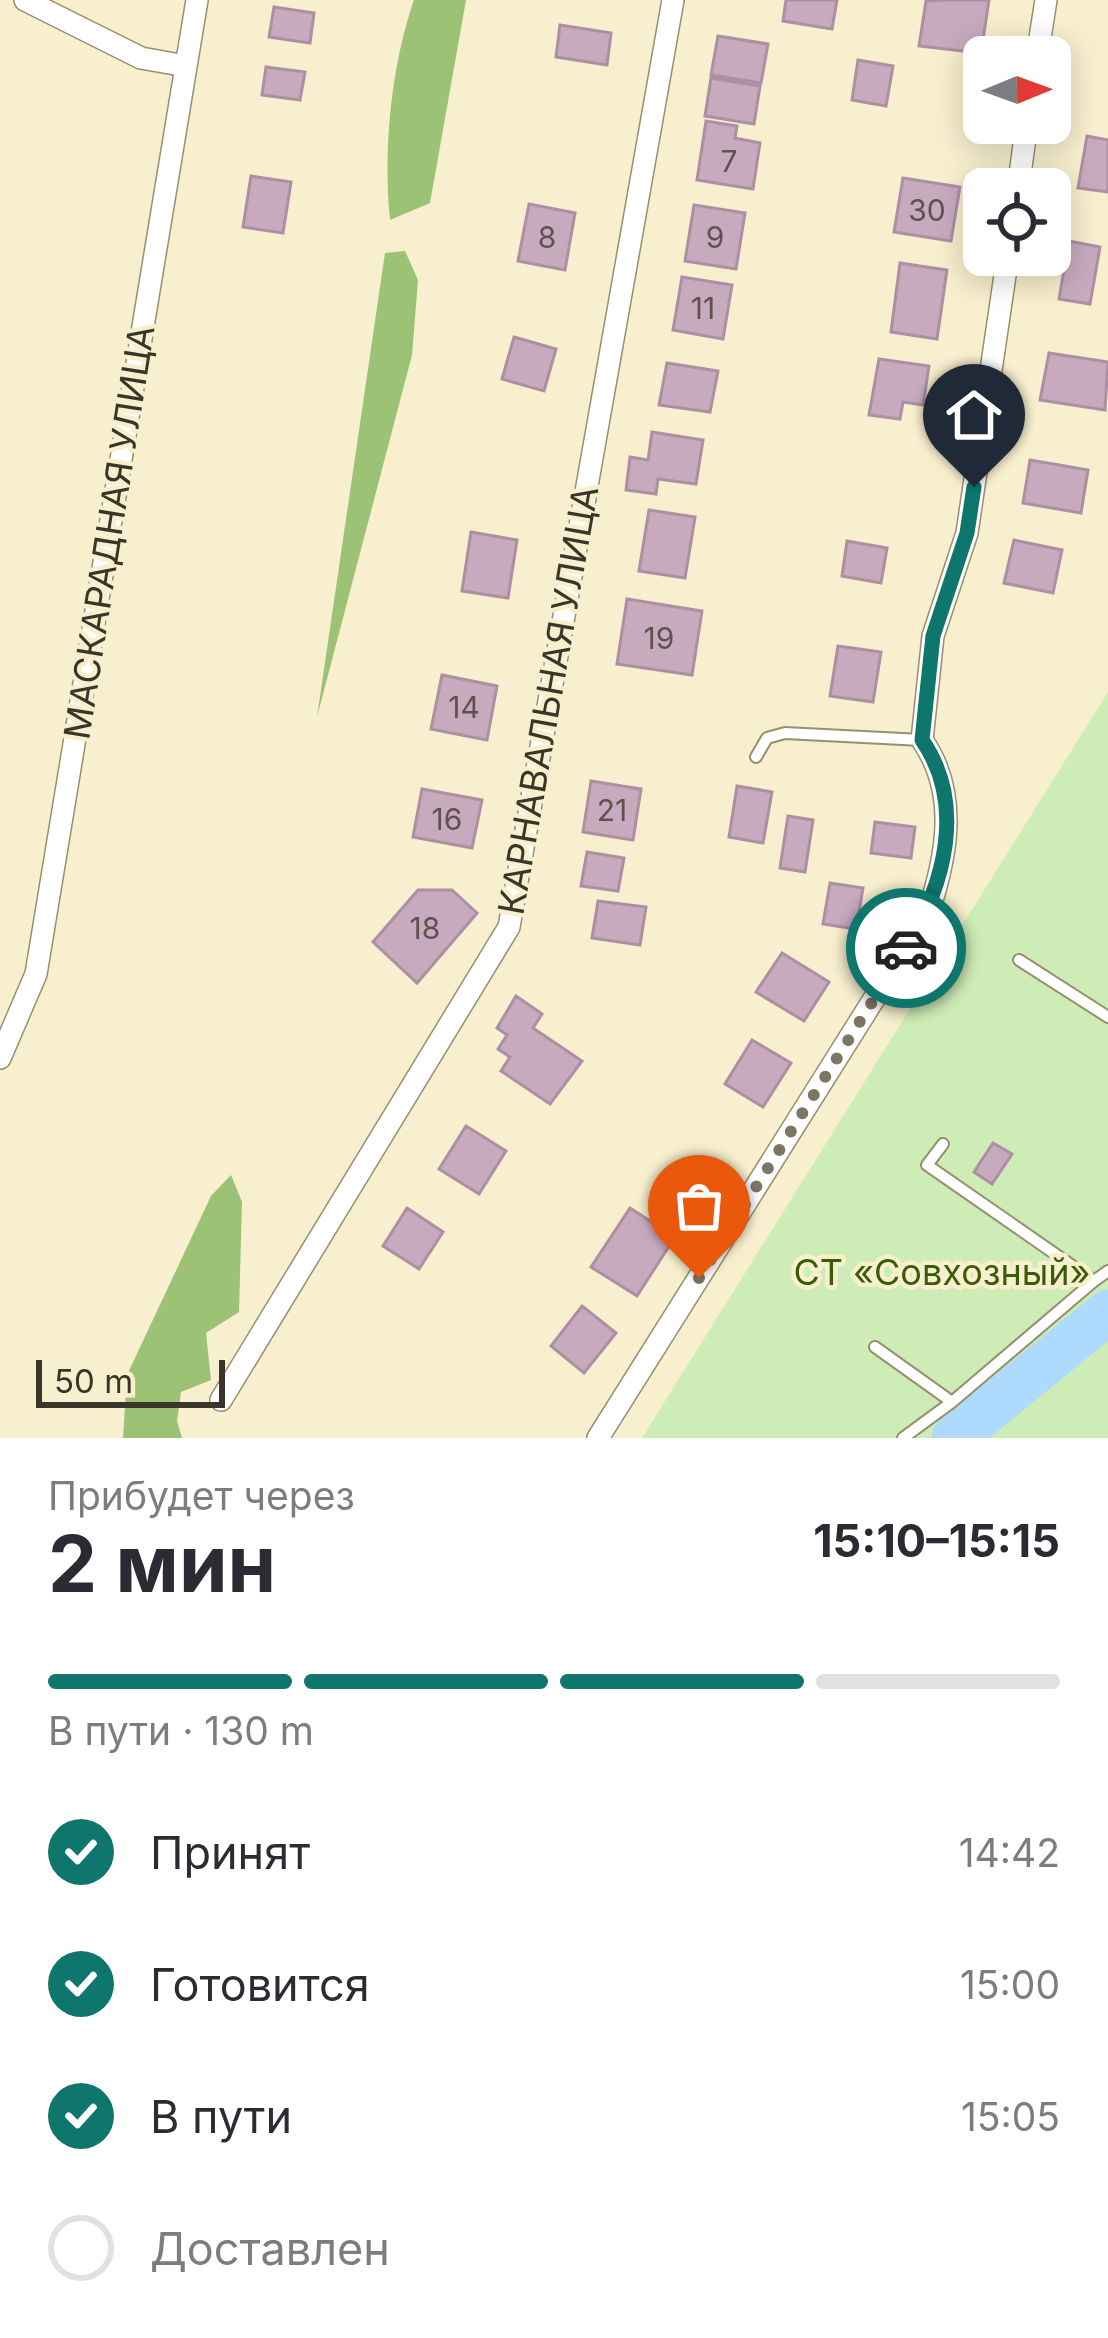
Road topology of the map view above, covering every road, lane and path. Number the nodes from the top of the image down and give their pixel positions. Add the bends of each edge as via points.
1 (25, 0) edge
2 (197, 0) edge
3 (673, 0) edge
4 (1046, 0) edge
5 (1040, 36) edge
6 (186, 66) junction
7 (1005, 276) edge
8 (922, 740) junction
9 (756, 757) dead end
10 (1019, 960) dead end
11 (1108, 1017) edge
12 (0, 1058) edge
13 (943, 1144) dead end
14 (1108, 1271) edge
15 (1094, 1281) junction
16 (875, 1347) dead end
17 (221, 1400) dead end
18 (952, 1402) junction
19 (598, 1438) edge
20 (903, 1438) edge

1 - 6 street via 141,58
2 - 6 street, МАСКАРАДНАЯ УЛИЦА
3 - 17 street, КАРНАВАЛЬНАЯ УЛИЦА via 509,927
4 - 5 street
6 - 12 street, МАСКАРАДНАЯ УЛИЦА via 36,974
7 - 8 street via 967,533 933,636
8 - 9 lane via 785,733 767,739
8 - 19 street via 937,761 948,837 928,913
10 - 11 lane
13 - 15 lane via 927,1166
14 - 15 lane
15 - 18 lane
16 - 18 lane
18 - 20 lane

